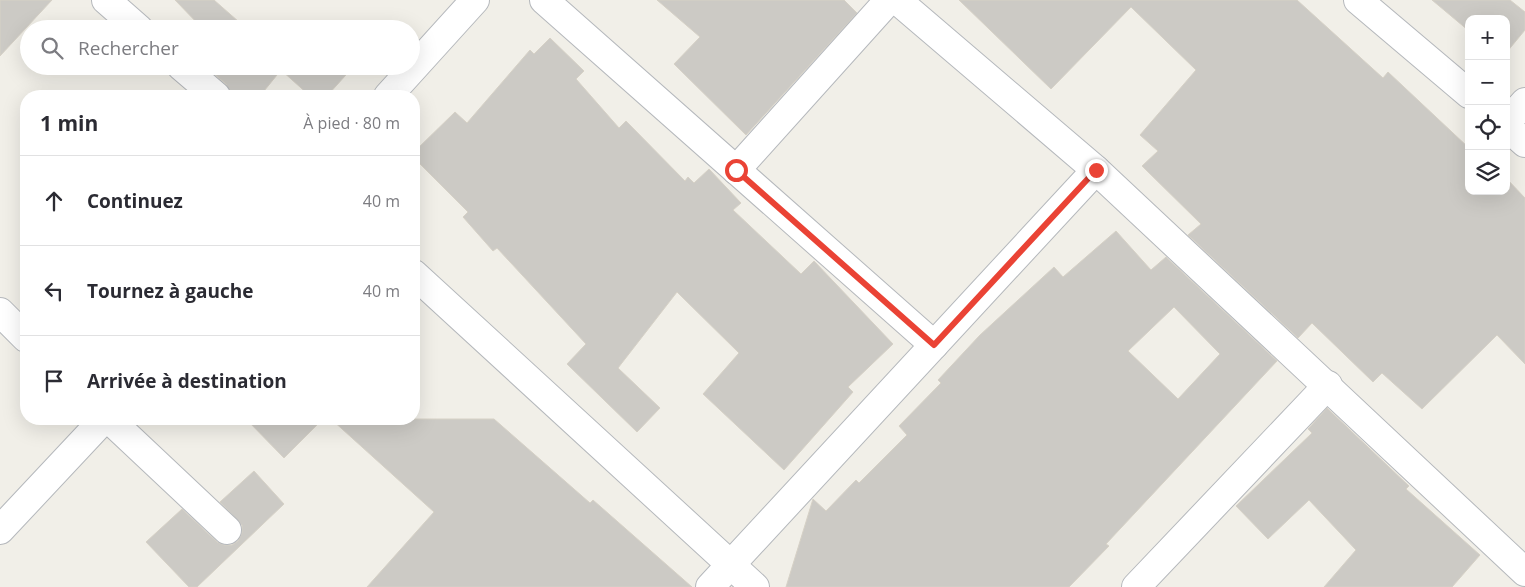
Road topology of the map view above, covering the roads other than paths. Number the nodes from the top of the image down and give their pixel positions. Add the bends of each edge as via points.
1 (106, 0) edge
2 (475, 0) edge
3 (544, 0) edge
4 (889, 0) edge
5 (897, 0) edge
6 (1358, 0) edge
7 (129, 20) edge
8 (420, 61) edge
9 (192, 75) edge
10 (407, 75) edge
11 (209, 90) edge
12 (393, 90) edge
13 (1465, 91) edge
14 (1525, 102) edge
15 (1510, 120) edge
16 (1510, 129) edge
17 (1525, 142) edge
18 (736, 170) junction
19 (1096, 170) junction
20 (420, 280) edge
21 (0, 312) edge
22 (20, 332) edge
23 (934, 345) junction
24 (1328, 385) junction
25 (98, 425) edge
26 (115, 425) edge
27 (0, 530) edge
28 (227, 530) dead end
29 (730, 565) junction
30 (1525, 572) edge
31 (1525, 583) edge
32 (710, 587) edge
33 (755, 587) edge
34 (1136, 587) edge
35 (1522, 587) edge

1 - 7 street
2 - 8 street
3 - 18 street
4 - 18 street
5 - 19 street
6 - 13 street
9 - 11 street
10 - 12 street
14 - 15 street
16 - 17 street
18 - 23 street
19 - 23 street
19 - 24 street
20 - 29 street
21 - 22 street
23 - 29 street
24 - 30 street
24 - 34 street
25 - 27 street
26 - 28 street
29 - 32 street
29 - 33 street
31 - 35 street

